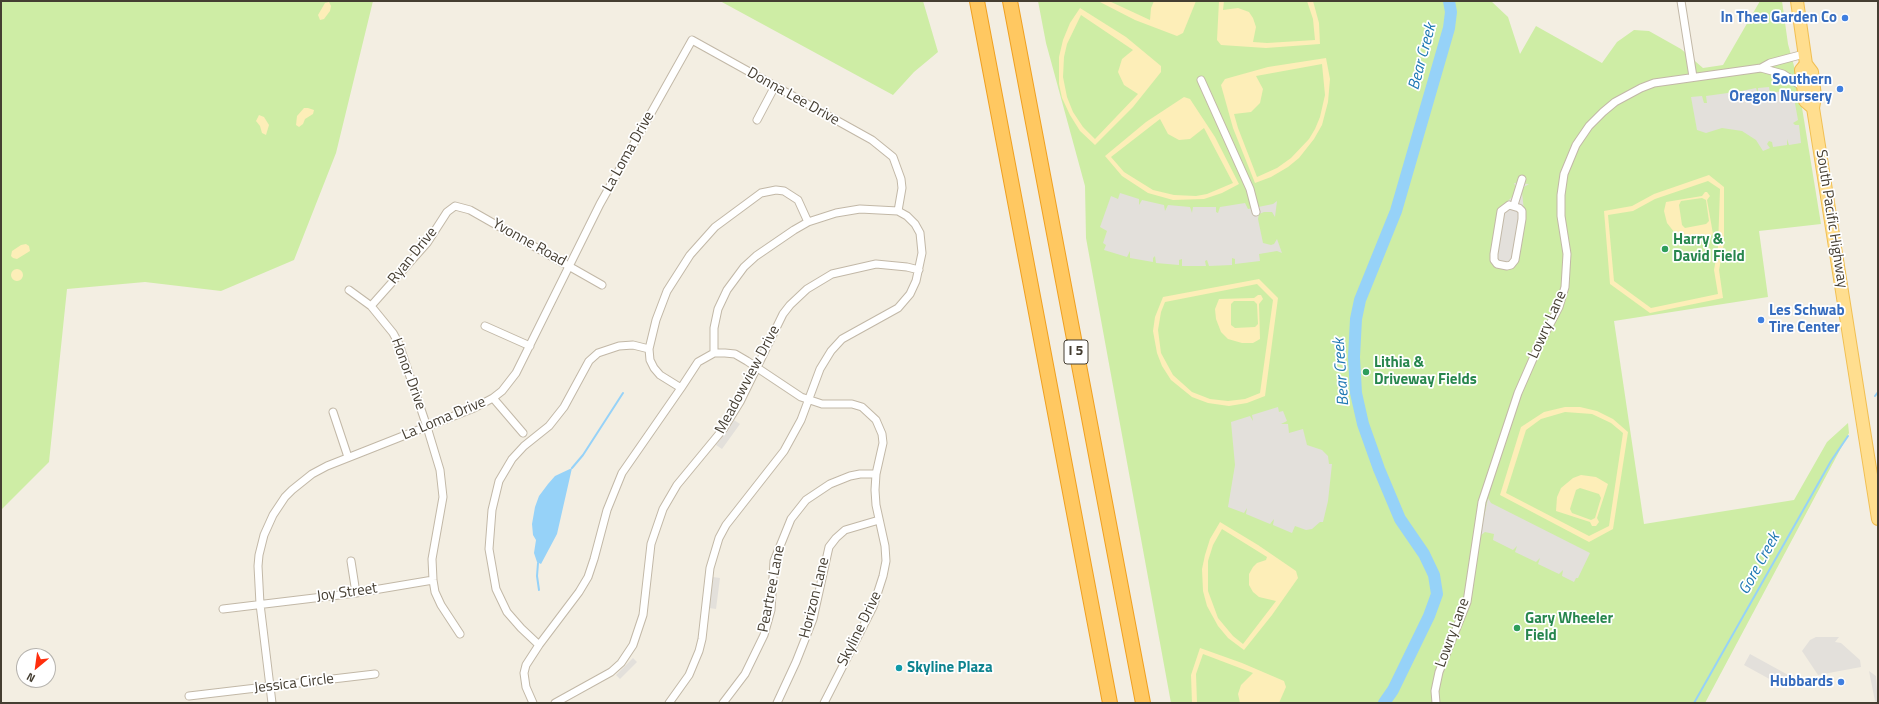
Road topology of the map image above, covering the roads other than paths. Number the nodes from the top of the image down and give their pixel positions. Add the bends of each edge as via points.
1 (977, 1) edge
2 (1010, 1) edge
3 (1681, 1) edge
4 (1796, 1) edge
5 (692, 40) joint
6 (1805, 59) junction
7 (1760, 68) junction
8 (1693, 77) junction
9 (1201, 80) dead end
10 (775, 86) junction
11 (1803, 87) junction
12 (1813, 108) junction
13 (757, 120) dead end
14 (1522, 179) dead end
15 (1514, 205) junction
16 (455, 206) joint
17 (898, 212) junction
18 (1256, 212) dead end
19 (808, 222) junction
20 (570, 265) junction
21 (919, 270) junction
22 (602, 285) dead end
23 (349, 290) dead end
24 (371, 306) junction
25 (485, 326) dead end
26 (530, 346) junction
27 (649, 349) junction
28 (714, 353) junction
29 (757, 368) junction
30 (680, 388) junction
31 (493, 398) junction
32 (808, 400) junction
33 (333, 412) dead end
34 (427, 427) junction
35 (523, 433) dead end
36 (348, 457) junction
37 (876, 474) junction
38 (1878, 519) edge
39 (879, 520) junction
40 (351, 561) dead end
41 (433, 580) junction
42 (356, 593) junction
43 (260, 604) junction
44 (223, 609) dead end
45 (460, 634) dead end
46 (539, 645) junction
47 (375, 674) dead end
48 (270, 688) junction
49 (189, 696) dead end
50 (272, 703) edge
51 (533, 703) edge
52 (555, 703) edge
53 (669, 703) edge
54 (723, 703) edge
55 (777, 703) edge
56 (824, 703) edge
57 (1110, 703) edge
58 (1143, 703) edge
59 (1436, 703) edge

1 - 57 highway, I 5
2 - 58 highway, I 5
3 - 8 street
4 - 6 main road, South Pacific Highway
5 - 10 street, Donna Lee Drive
5 - 20 street, La Loma Drive via 600,204
6 - 7 street, Lowry Lane via 1770,63
6 - 11 main road, South Pacific Highway via 1801,70
6 - 12 main road, South Pacific Highway via 1812,72 1816,96
7 - 8 street, Lowry Lane
7 - 11 street, Lowry Lane via 1783,74
8 - 59 street, Lowry Lane via 1654,83 1615,102 1589,126 1576,144 1564,174 1560,207 1567,254 1565,287 1559,307 1525,375 1482,502 1467,602 1439,672 1435,691
9 - 18 street via 1250,189
10 - 13 street
10 - 17 street, Donna Lee Drive via 872,140 893,156 902,188
11 - 12 main road, South Pacific Highway via 1806,101
12 - 38 main road, South Pacific Highway
14 - 15 street
15 - 15 street via 1504,207 1499,218 1494,257 1500,265 1510,266 1515,260 1522,211
16 - 20 street, Yvonne Road via 470,210
16 - 24 street, Ryan Drive via 447,212 427,243
17 - 19 street via 860,209
17 - 21 street via 915,224 920,233 922,252
19 - 27 street via 798,200 784,191 767,191 747,202 715,227 676,274 660,306
19 - 28 street via 756,256 735,277 718,309 714,328
20 - 22 street, Yvonne Road
20 - 26 street, La Loma Drive
21 - 29 street, Meadowview Drive via 876,264 832,274 816,282 798,296 783,314
21 - 32 street via 910,294 898,308 842,339 831,351 820,369
23 - 24 street, Honor Drive
24 - 34 street, Honor Drive via 387,324 399,344
25 - 26 street
26 - 31 street, La Loma Drive via 516,373
27 - 30 street via 654,368
27 - 46 street via 633,345 619,346 598,353 589,361 564,407 549,426 512,459 499,481 492,510 489,549 496,589 507,612
28 - 29 street, Skyline Drive via 735,354
28 - 30 street via 698,362
29 - 32 street, Skyline Drive via 793,393
29 - 52 street, Meadowview Drive via 724,428 677,485 661,513 651,544 641,625 633,645 621,663 611,672
30 - 46 street via 622,473 607,510 588,577 580,592
31 - 34 street, La Loma Drive
31 - 35 street
32 - 37 street, Skyline Drive via 822,404 852,404 872,414 883,443
32 - 53 street via 801,420 784,451 726,525 719,538 710,568 699,651 689,674
33 - 36 street
34 - 36 street, La Loma Drive
34 - 41 street, Honor Drive via 440,470 443,497 432,559
36 - 43 street, La Loma Drive via 327,466 302,482 285,497 273,515 264,534 259,555
37 - 39 street, Skyline Drive via 876,505
37 - 54 street, Peartree Lane via 850,476 830,484 806,500 790,518 774,560 771,610 764,635 745,674
39 - 55 street, Horizon Lane via 845,530 829,547 813,619
39 - 56 street, Skyline Drive via 886,561 880,589 873,608
40 - 42 street
41 - 42 street, Joy Street
41 - 45 street, Honor Drive via 443,610
42 - 43 street, Joy Street
43 - 44 street, Joy Street
43 - 48 street, La Loma Drive
46 - 51 street via 526,665 524,673 526,687
47 - 48 street, Jessica Circle
48 - 49 street, Jessica Circle
48 - 50 street, La Loma Drive

